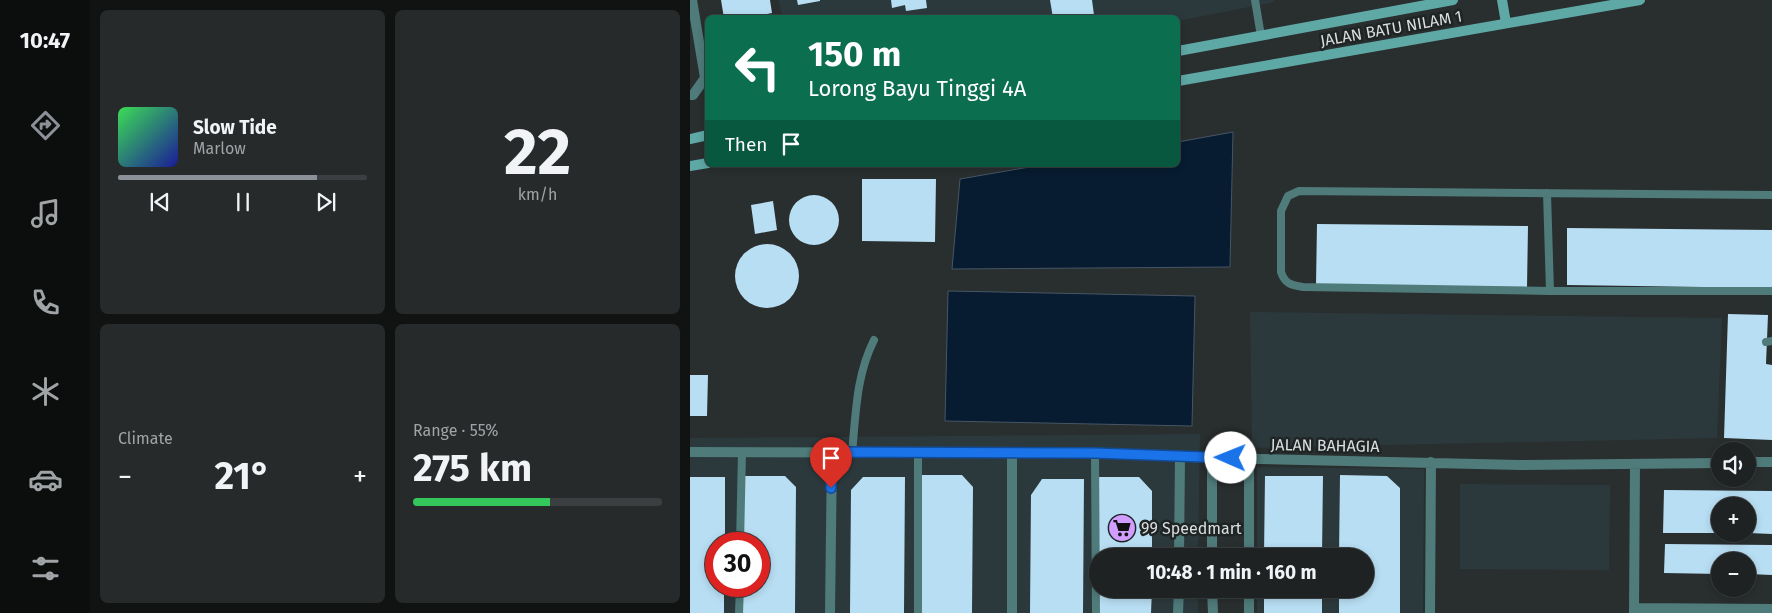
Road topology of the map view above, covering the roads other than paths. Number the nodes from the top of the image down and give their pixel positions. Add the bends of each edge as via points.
1 (692, 0) edge
2 (1255, 0) edge
3 (1453, 0) edge
4 (1502, 0) edge
5 (1640, 0) edge
6 (1506, 23) junction
7 (1261, 36) junction
8 (1180, 51) edge
9 (1180, 81) edge
10 (690, 95) edge
11 (705, 136) edge
12 (690, 139) edge
13 (705, 164) edge
14 (690, 166) edge
15 (1547, 193) junction
16 (1772, 196) edge
17 (1550, 291) junction
18 (1772, 291) edge
19 (874, 340) dead end
20 (690, 452) edge
21 (742, 452) junction
22 (832, 452) junction
23 (852, 452) junction
24 (918, 452) junction
25 (1012, 453) junction
26 (1095, 453) junction
27 (1180, 456) junction
28 (1212, 458) junction
29 (1249, 458) junction
30 (1431, 462) junction
31 (1756, 462) edge
32 (1772, 462) edge
33 (1711, 463) edge
34 (1635, 464) junction
35 (740, 532) edge
36 (1179, 548) edge
37 (1212, 548) edge
38 (1249, 548) edge
39 (740, 597) edge
40 (1179, 598) edge
41 (1212, 598) edge
42 (1249, 598) edge
43 (1772, 609) edge
44 (1634, 611) edge
45 (739, 613) edge
46 (830, 613) edge
47 (918, 613) edge
48 (1012, 613) edge
49 (1096, 613) edge
50 (1178, 613) edge
51 (1212, 613) edge
52 (1249, 613) edge
53 (1430, 613) edge

1 - 10 street via 705,78
2 - 7 lane
3 - 7 main road, JALAN BATU NILAM 1
4 - 6 main road
5 - 6 main road, JALAN BATU NILAM 1
6 - 9 main road, JALAN BATU NILAM 1
7 - 8 main road, JALAN BATU NILAM 1
11 - 12 main road
13 - 14 main road
15 - 16 lane
15 - 17 lane
15 - 17 lane via 1299,191 1288,196 1281,211 1281,272 1289,285 1303,287
17 - 18 lane
19 - 23 lane via 859,379
20 - 21 street, JALAN BAHAGIA
21 - 22 street, JALAN BAHAGIA
21 - 35 lane
22 - 23 street, JALAN BAHAGIA
22 - 46 street
23 - 24 street, JALAN BAHAGIA
24 - 25 street, JALAN BAHAGIA
24 - 47 lane
25 - 26 street, JALAN BAHAGIA
25 - 48 street
26 - 27 street, JALAN BAHAGIA
26 - 49 lane
27 - 28 street, JALAN BAHAGIA
27 - 36 street
28 - 29 street, JALAN BAHAGIA
28 - 37 street
29 - 30 street, JALAN BAHAGIA
29 - 38 street
30 - 34 street, JALAN BAHAGIA
30 - 53 street
31 - 32 street
33 - 34 street, JALAN BAHAGIA
34 - 44 street
39 - 45 lane
40 - 50 street
41 - 51 street
42 - 52 street
43 - 44 street

